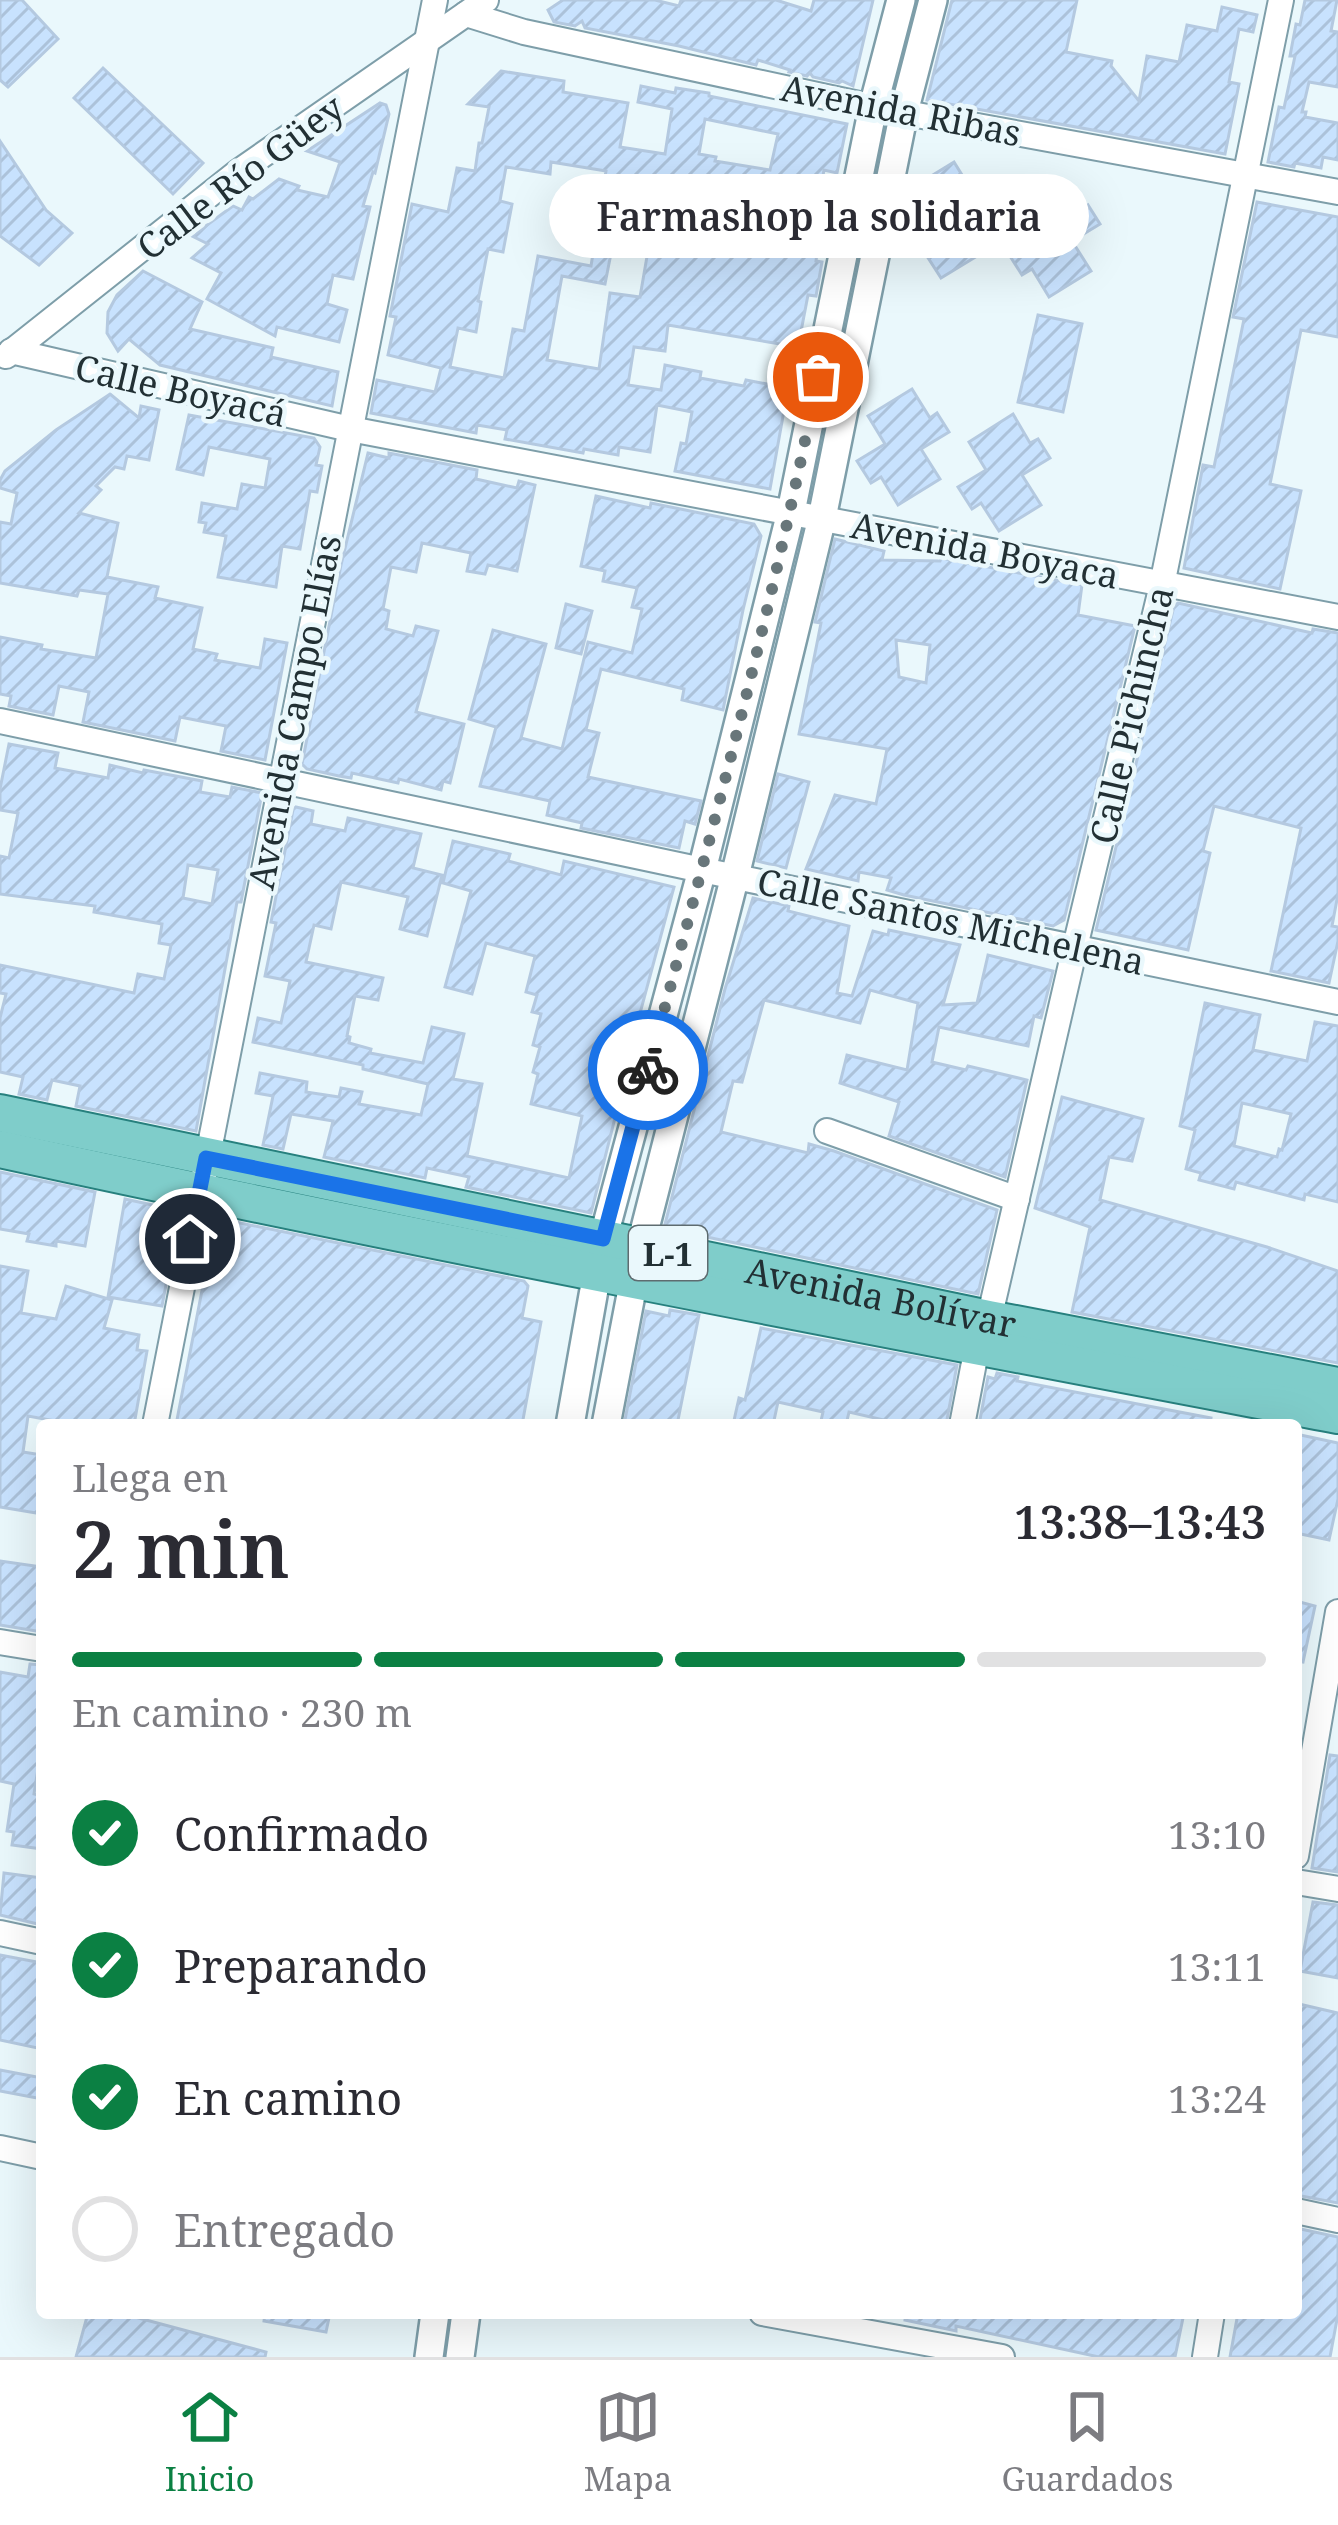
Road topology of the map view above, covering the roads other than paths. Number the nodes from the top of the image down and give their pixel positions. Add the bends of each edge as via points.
1 (435, 0) edge
2 (902, 0) edge
3 (933, 0) edge
4 (1281, 0) edge
5 (476, 7) edge
6 (428, 41) junction
7 (873, 107) junction
8 (904, 112) junction
9 (1247, 176) junction
10 (1338, 193) edge
11 (6, 357) edge
12 (350, 429) junction
13 (791, 512) junction
14 (822, 518) junction
15 (1162, 585) junction
16 (1338, 617) edge
17 (0, 721) edge
18 (281, 779) junction
19 (702, 870) junction
20 (735, 876) junction
21 (1075, 947) junction
22 (1338, 1002) edge
23 (0, 1113) edge
24 (827, 1131) dead end
25 (0, 1149) edge
26 (202, 1175) junction
27 (1017, 1198) junction
28 (600, 1255) junction
29 (638, 1264) junction
30 (983, 1333) junction
31 (1338, 1386) edge
32 (1338, 1415) edge
33 (156, 1419) edge
34 (571, 1419) edge
35 (607, 1419) edge
36 (963, 1419) edge
37 (1338, 1612) edge
38 (0, 1642) edge
39 (36, 1648) edge
40 (1302, 1821) edge
41 (1302, 1883) edge
42 (1338, 1889) edge
43 (0, 1933) edge
44 (36, 1941) edge
45 (0, 2148) edge
46 (36, 2156) edge
47 (1302, 2212) edge
48 (1338, 2219) edge
49 (435, 2319) edge
50 (465, 2319) edge
51 (818, 2319) edge
52 (1211, 2319) edge
53 (429, 2357) edge
54 (460, 2357) edge
55 (1002, 2357) edge
56 (1204, 2357) edge

1 - 6 street, Avenida Campo Elías
2 - 7 street
3 - 8 street
4 - 9 street, Calle Pichincha
5 - 6 street, Calle Río Güey
5 - 7 street, Avenida Ribas via 524,32
6 - 11 street, Calle Río Güey via 238,172
6 - 12 street, Avenida Campo Elías
7 - 8 street, Avenida Ribas
7 - 13 street
8 - 9 street, Avenida Ribas
8 - 14 street
9 - 10 street, Avenida Ribas
9 - 15 street, Calle Pichincha
11 - 12 street, Calle Boyacá
12 - 13 street, Avenida Boyaca
12 - 18 street, Avenida Campo Elías
13 - 14 street, Avenida Boyaca
13 - 19 street
14 - 15 street, Avenida Boyaca
14 - 20 street
15 - 16 street, Avenida Boyaca
15 - 21 street, Calle Pichincha
17 - 18 street, Calle Santos Michelena
18 - 19 street, Calle Santos Michelena
18 - 26 street, Avenida Campo Elías
19 - 20 street, Calle Santos Michelena
19 - 28 street
20 - 21 street, Calle Santos Michelena
20 - 29 street
21 - 22 street, Calle Santos Michelena
21 - 27 street, Calle Pichincha
23 - 26 main road, Avenida Bolívar / L-1
24 - 27 street
25 - 26 main road, Avenida Bolívar / L-1
26 - 28 main road, Avenida Bolívar / L-1
26 - 33 street, Avenida Campo Elías
27 - 30 street, Calle Pichincha
28 - 29 main road, Avenida Bolívar / L-1
28 - 34 street
29 - 30 main road, Avenida Bolívar / L-1
29 - 35 street
30 - 31 main road, Avenida Bolívar / L-1
30 - 32 main road, Avenida Bolívar / L-1
30 - 36 street, Calle Pichincha
37 - 40 street
38 - 39 street
41 - 42 street
43 - 44 street
45 - 46 street
47 - 48 street
49 - 53 street
50 - 54 street
51 - 55 street
52 - 56 street

